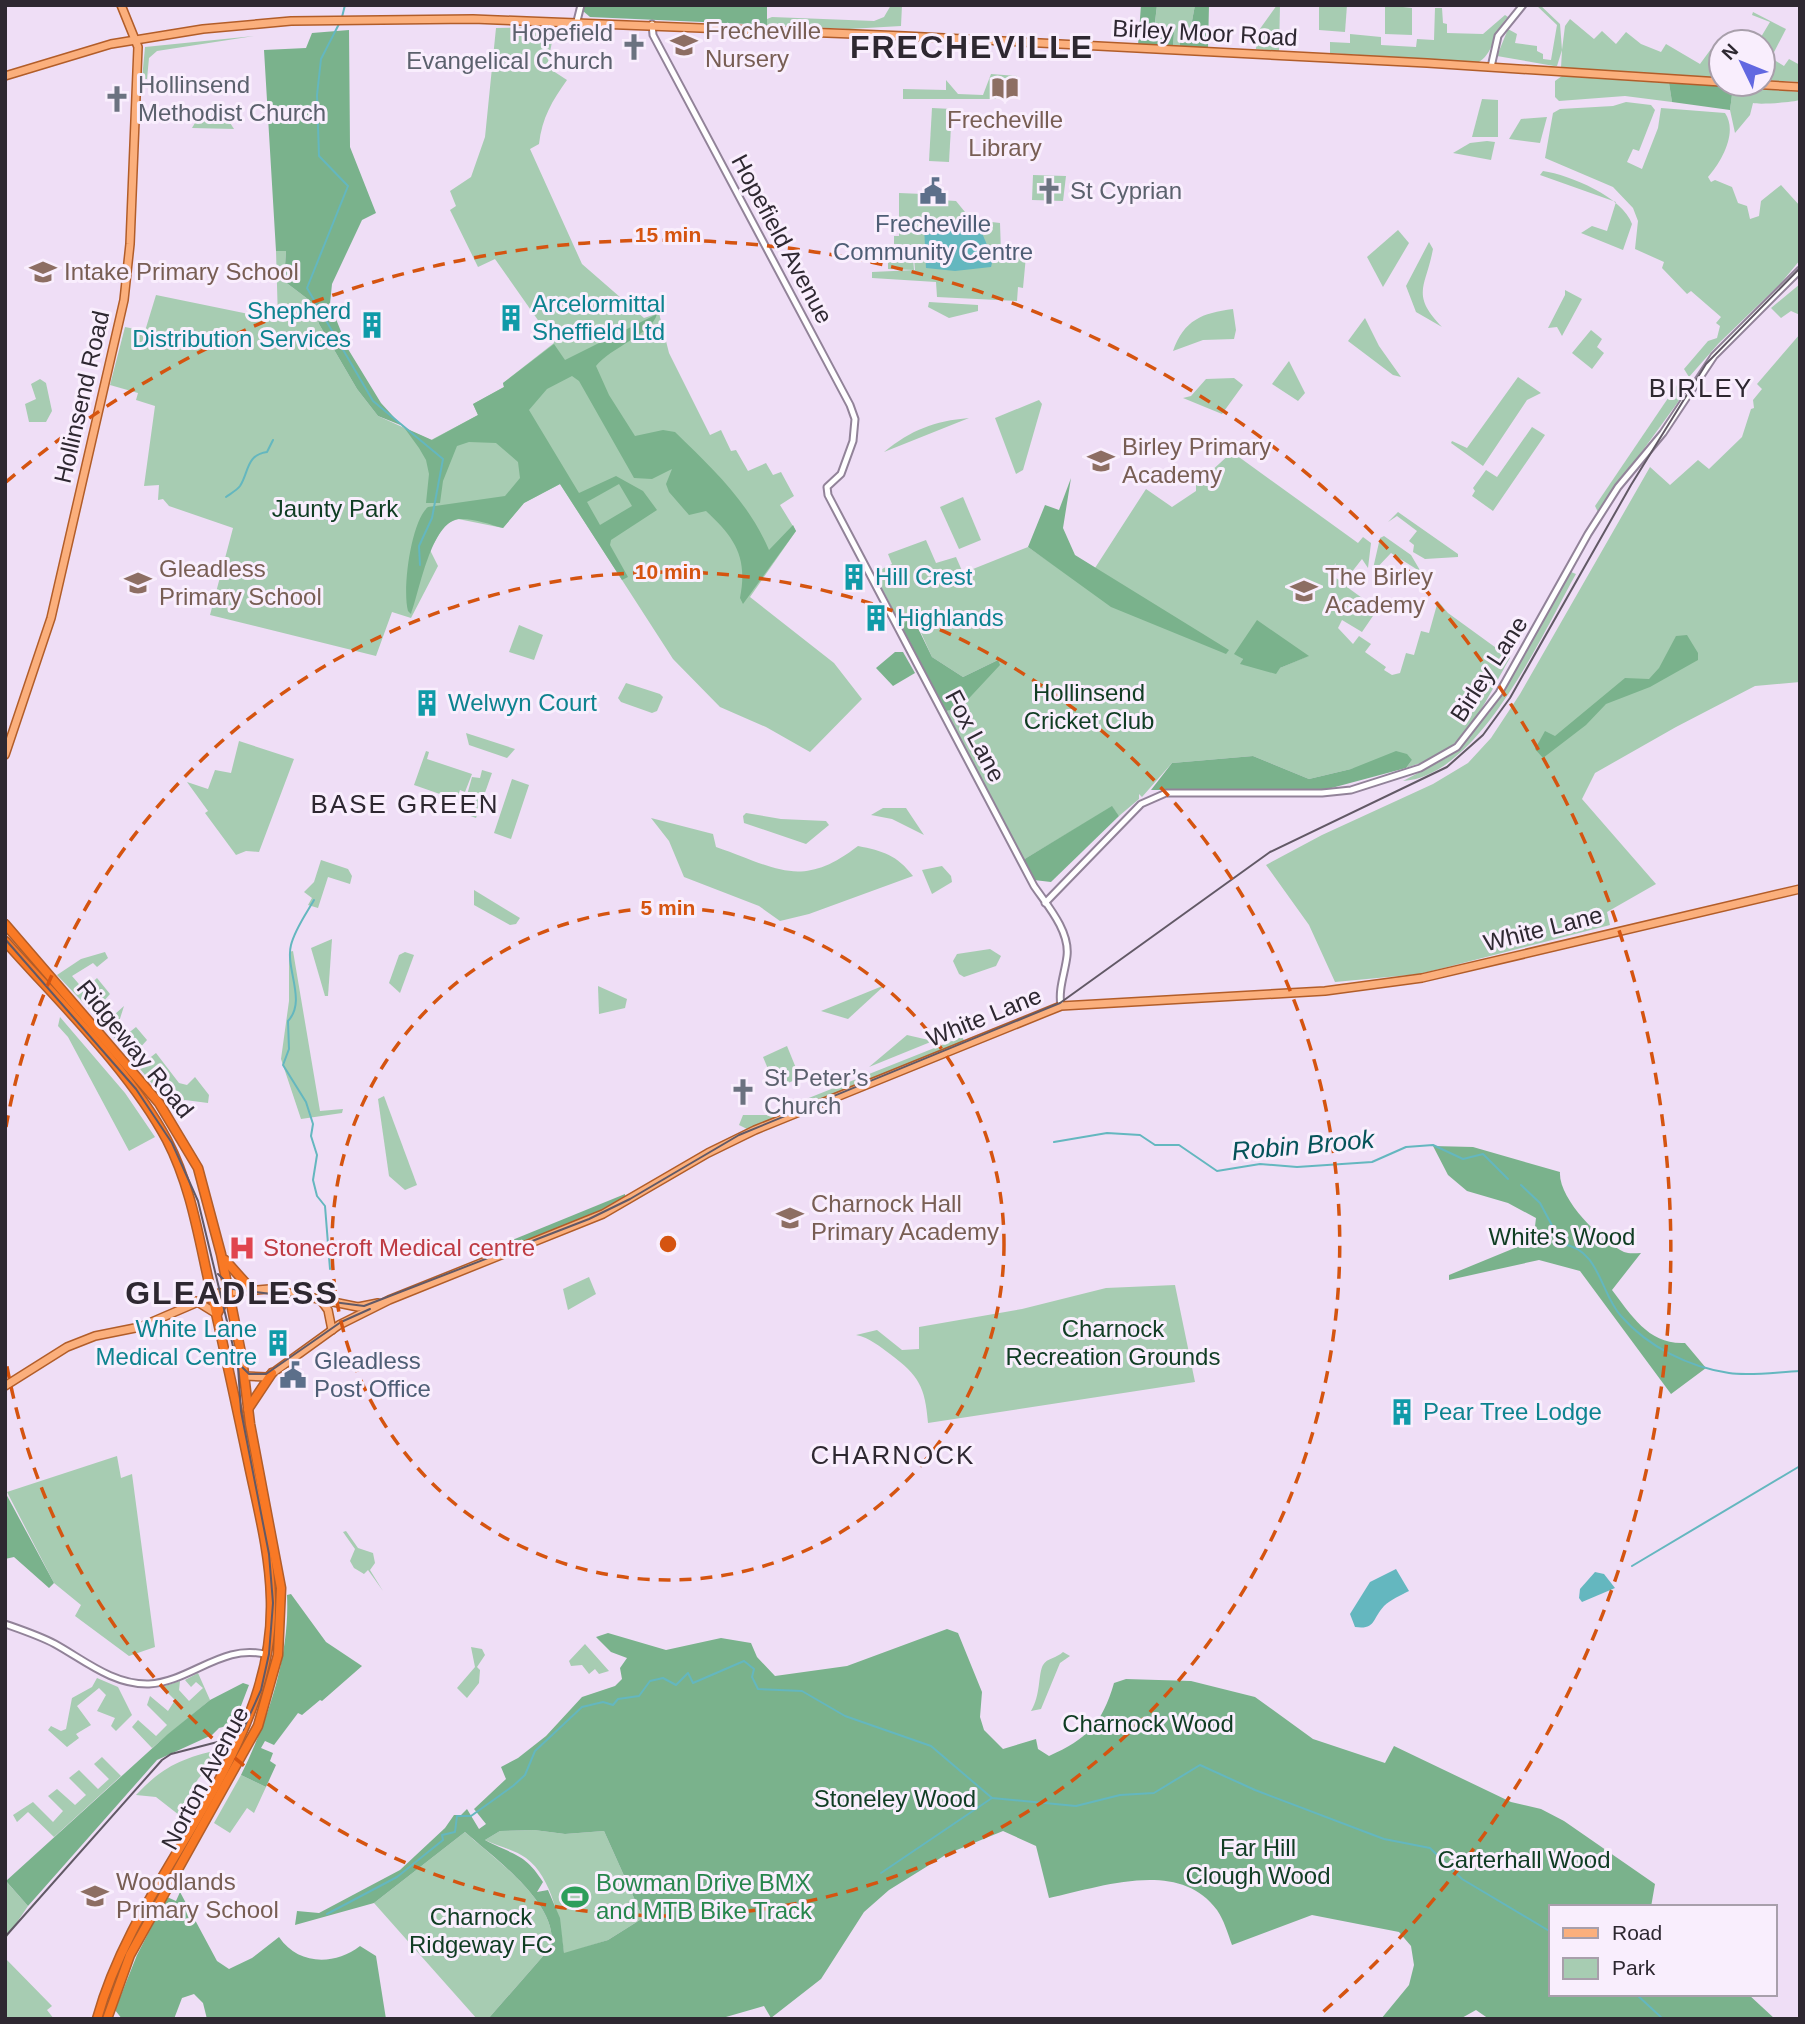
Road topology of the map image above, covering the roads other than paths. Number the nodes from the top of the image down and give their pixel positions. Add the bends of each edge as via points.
1 (121, 5) edge
2 (581, 5) edge
3 (1523, 5) edge
4 (577, 21) junction
5 (652, 24) junction
6 (136, 39) junction
7 (1491, 67) junction
8 (5, 76) edge
9 (1707, 81) edge
10 (1777, 86) edge
11 (1800, 87) edge
12 (1800, 270) edge
13 (827, 487) joint
14 (5, 755) edge
15 (1800, 889) edge
16 (1045, 903) junction
17 (5, 924) edge
18 (5, 941) edge
19 (1061, 1006) junction
20 (221, 1254) junction
21 (250, 1288) junction
22 (229, 1291) junction
23 (212, 1294) junction
24 (319, 1299) junction
25 (389, 1300) junction
26 (196, 1301) junction
27 (217, 1314) junction
28 (332, 1331) junction
29 (228, 1362) junction
30 (272, 1373) junction
31 (245, 1376) junction
32 (5, 1385) edge
33 (235, 1397) joint
34 (248, 1409) junction
35 (5, 1625) edge
36 (279, 1646) junction
37 (262, 1653) junction
38 (97, 2019) edge
39 (107, 2019) edge

1 - 6 main road
2 - 4 street
3 - 7 street via 1498,36
4 - 5 main road, Birley Moor Road
4 - 6 main road, Birley Moor Road via 309,21
5 - 7 main road, Birley Moor Road
5 - 13 street, Hopefield Avenue via 653,35 850,405 855,434 841,474
6 - 8 main road, Birley Moor Road
6 - 14 main road, Hollinsend Road via 130,244 121,316 48,628
7 - 9 main road, Birley Moor Road
10 - 11 main road
12 - 16 street, Birley Lane via 1714,356 1663,433 1618,487 1498,694 1457,747 1420,768 1345,791 1154,796
13 - 16 street, Fox Lane via 898,631
15 - 19 main road, White Lane via 1422,978 1325,991
16 - 19 street, Fox Lane via 1067,950
17 - 20 highway, Ridgeway Road via 174,1123 198,1168
18 - 23 highway, Ridgeway Road via 118,1071 161,1129 186,1187
19 - 25 main road, White Lane via 755,1130 603,1214
20 - 21 highway
20 - 22 highway, Ridgeway Road
21 - 22 main road
21 - 24 main road
22 - 23 main road
22 - 27 highway
22 - 31 highway, Ridgeway Road
23 - 26 main road
23 - 27 highway, Ridgeway Road
24 - 25 main road via 358,1307
24 - 28 main road via 328,1310
25 - 28 main road, White Lane
26 - 27 main road
26 - 32 main road via 140,1327 67,1347
27 - 29 highway, Ridgeway Road
28 - 30 main road, White Lane
29 - 31 highway
29 - 33 highway, Ridgeway Road
30 - 31 main road, White Lane via 257,1379
30 - 34 highway
31 - 34 highway, Norton Avenue
33 - 37 highway, Norton Avenue via 267,1554 269,1642
34 - 36 highway, Norton Avenue via 280,1577
35 - 37 street via 48,1641 106,1674 147,1684 228,1656
36 - 37 highway
36 - 39 highway, Norton Avenue via 272,1685 254,1737 130,1955
37 - 38 highway, Norton Avenue via 243,1730 137,1921 110,1976

